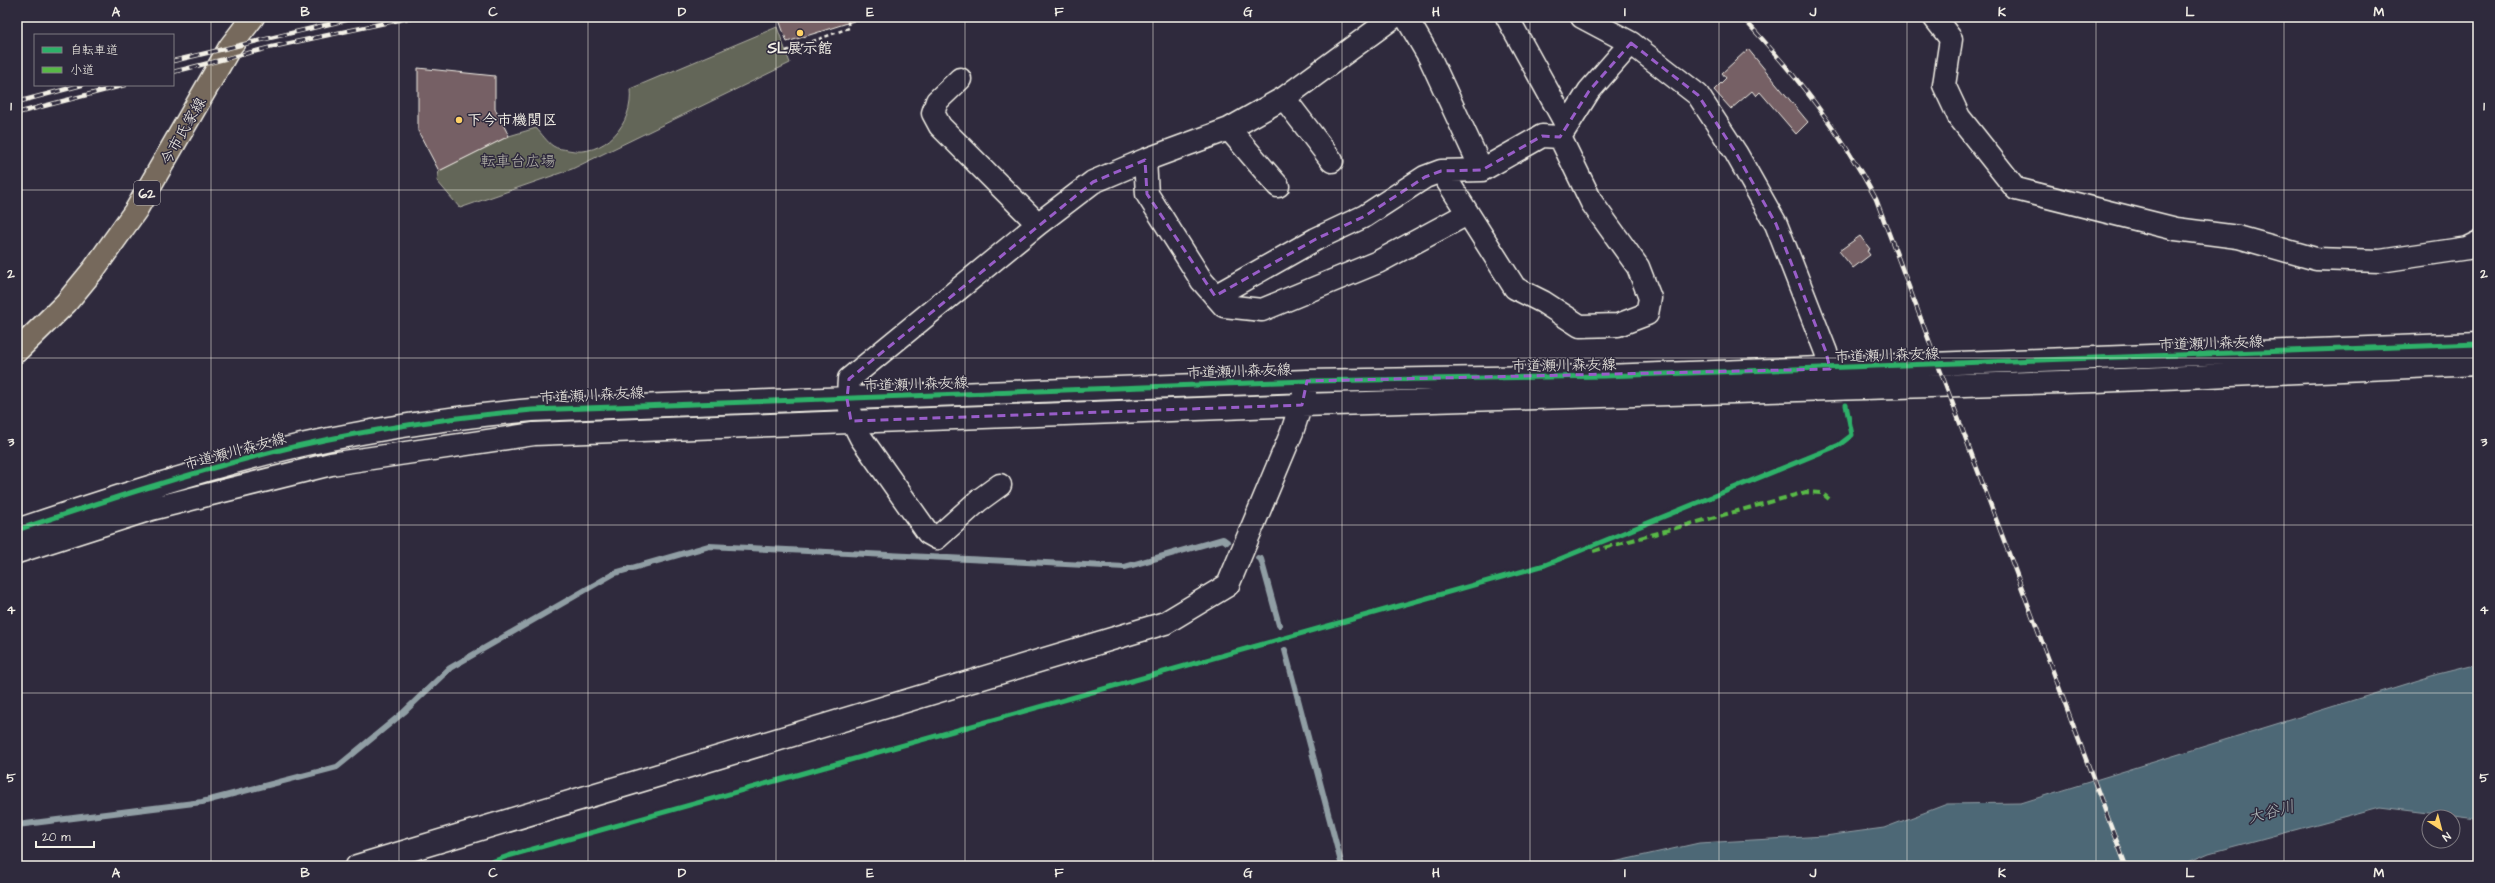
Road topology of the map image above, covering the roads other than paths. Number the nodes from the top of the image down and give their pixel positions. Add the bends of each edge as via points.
1 (253, 17) edge
2 (1394, 17) edge
3 (1406, 17) edge
4 (1507, 17) edge
5 (1582, 17) edge
6 (1934, 17) edge
7 (1631, 43) junction
8 (960, 79) dead end
9 (1284, 98) junction
10 (1229, 130) junction
11 (1563, 132) junction
12 (1145, 160) junction
13 (1332, 161) dead end
14 (1482, 170) junction
15 (1441, 171) junction
16 (1278, 186) dead end
17 (1467, 214) junction
18 (1038, 224) junction
19 (2478, 243) edge
20 (1215, 296) junction
21 (2478, 344) edge
22 (17, 351) edge
23 (2478, 364) edge
24 (1830, 369) junction
25 (1307, 381) junction
26 (847, 399) junction
27 (1302, 405) junction
28 (851, 421) junction
29 (1000, 485) dead end
30 (17, 530) edge
31 (17, 552) edge
32 (357, 866) edge

1 - 22 main road, 今市氏家線 / 62 via 230,47 136,210 66,303
2 - 9 street
3 - 14 street via 1430,58
4 - 11 street
5 - 7 street
6 - 19 street via 1950,39 1944,85 1959,117 2016,189 2176,229 2238,237 2316,259 2380,261 2468,248
7 - 11 street via 1589,91
7 - 24 street via 1698,95 1736,153 1776,224 1826,352
8 - 18 street via 937,101 933,113 940,126
9 - 10 street
9 - 13 street
10 - 12 street
10 - 16 street
11 - 14 street via 1542,136
11 - 17 street via 1592,203 1638,267 1650,298 1647,314 1618,325 1580,326 1543,302 1514,288
12 - 18 street via 1094,182
12 - 20 street via 1147,194 1202,281
14 - 15 street
15 - 17 street
15 - 20 street via 1425,177 1365,216 1316,239
17 - 20 street via 1378,262 1262,310 1224,306
18 - 26 street via 849,380
21 - 24 street, 市道瀬川森友線
23 - 27 street, 市道瀬川森友線 via 2096,381
24 - 25 street, 市道瀬川森友線
25 - 26 street, 市道瀬川森友線
25 - 27 street
26 - 28 street
26 - 30 street, 市道瀬川森友線 via 532,410 438,419 273,452 136,491
27 - 28 street, 市道瀬川森友線
27 - 32 street via 1228,585 1165,623
28 - 29 street via 928,534 936,538
28 - 31 street, 市道瀬川森友線 via 534,434 393,453 331,464 210,493

